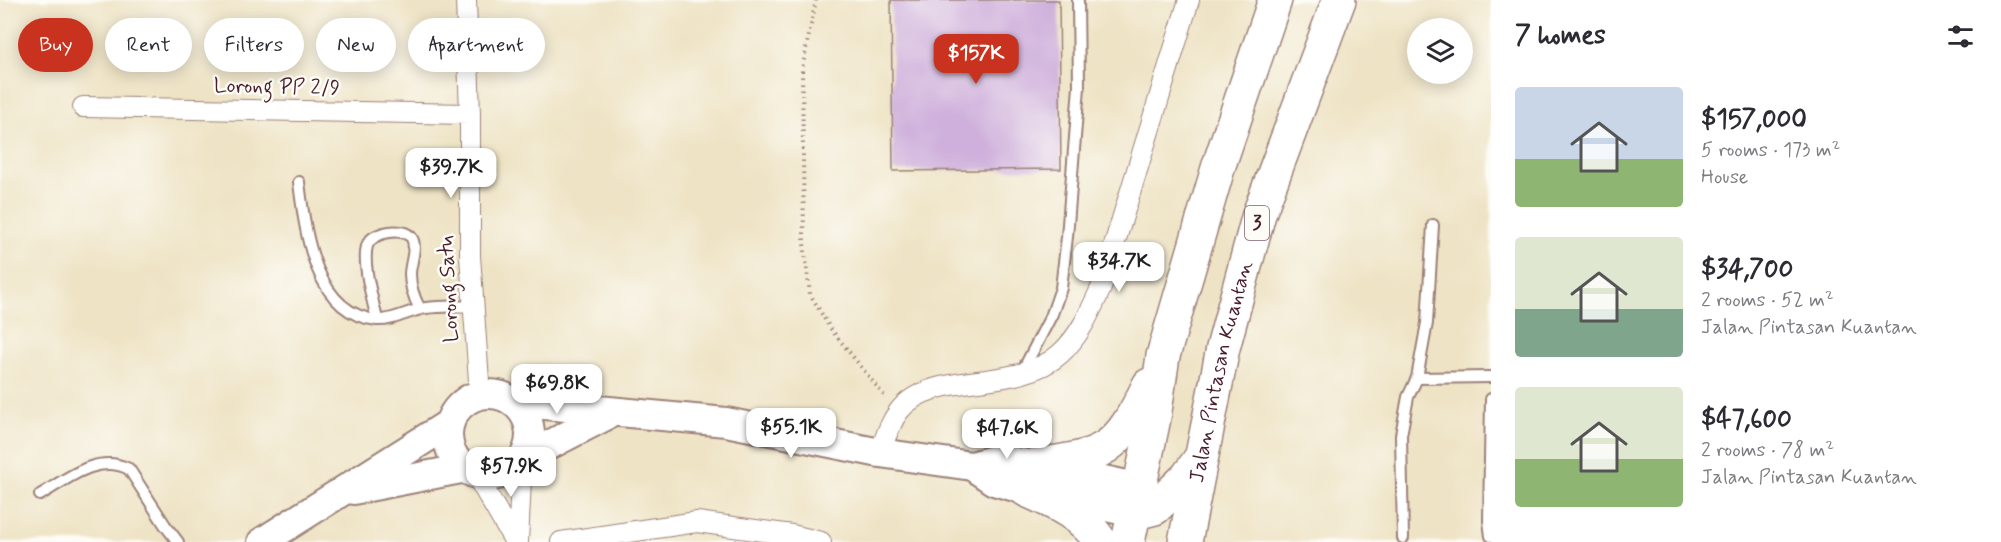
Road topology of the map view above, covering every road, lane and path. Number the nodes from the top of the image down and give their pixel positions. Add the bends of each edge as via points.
1 (466, 0) edge
2 (816, 0) edge
3 (1078, 0) edge
4 (1189, 0) edge
5 (1275, 0) edge
6 (1339, 0) edge
7 (83, 107) dead end
8 (470, 114) junction
9 (299, 182) dead end
10 (1433, 225) dead end
11 (472, 306) junction
12 (420, 309) junction
13 (377, 320) junction
14 (1163, 356) junction
15 (1021, 375) junction
16 (1491, 377) edge
17 (1417, 378) junction
18 (480, 395) junction
19 (1491, 399) edge
20 (513, 402) junction
21 (1212, 405) junction
22 (613, 412) junction
23 (898, 412) junction
24 (1154, 418) junction
25 (450, 423) junction
26 (880, 453) junction
27 (1203, 454) junction
28 (522, 459) junction
29 (470, 470) junction
30 (1030, 478) junction
31 (337, 494) junction
32 (40, 495) dead end
33 (1139, 513) edge
34 (1491, 536) edge
35 (1403, 538) dead end
36 (178, 542) edge
37 (262, 542) edge
38 (516, 542) edge
39 (561, 542) edge
40 (821, 542) edge
41 (1101, 542) edge
42 (1180, 542) edge
43 (1185, 542) edge

1 - 8 street, Lorong Satu
2 - 23 path via 802,69 804,244 810,294 830,328
3 - 15 lane via 1079,87 1060,288 1052,314
4 - 15 street via 1101,288 1072,342 1058,356
5 - 14 highway
6 - 21 highway, Jalan Pintasan Kuantan / 3 via 1259,214
7 - 8 street, Lorong PP 2/9
8 - 11 street, Lorong Satu
9 - 13 lane via 308,244 329,290 348,311
10 - 17 lane via 1427,323
11 - 12 lane
11 - 18 street, Lorong Satu
12 - 13 lane
12 - 13 lane via 410,276 413,242 401,231 386,232 368,244 366,258
14 - 24 highway
14 - 30 highway via 1129,423 1116,440 1090,456
15 - 23 street via 939,387 915,398
16 - 17 lane
17 - 35 lane via 1408,397 1401,435
18 - 20 street via 503,396
18 - 25 street via 461,405
19 - 34 lane
20 - 22 street
20 - 28 street via 530,428
21 - 24 highway via 1202,420 1189,426
21 - 27 highway, Jalan Pintasan Kuantan / 3
22 - 26 street via 726,422
22 - 28 street
23 - 26 street
24 - 33 highway
25 - 29 street via 449,443 458,461
25 - 31 street
26 - 30 street via 972,466 997,459
27 - 33 highway via 1187,477
27 - 43 highway, Jalan Pintasan Kuantan / 3
28 - 29 street via 501,474
28 - 38 street
29 - 31 street
29 - 38 street
30 - 33 street
30 - 41 highway via 1081,518
31 - 37 street
32 - 36 lane via 99,464 120,465 129,469
33 - 42 highway via 1177,531
39 - 40 street via 697,522

